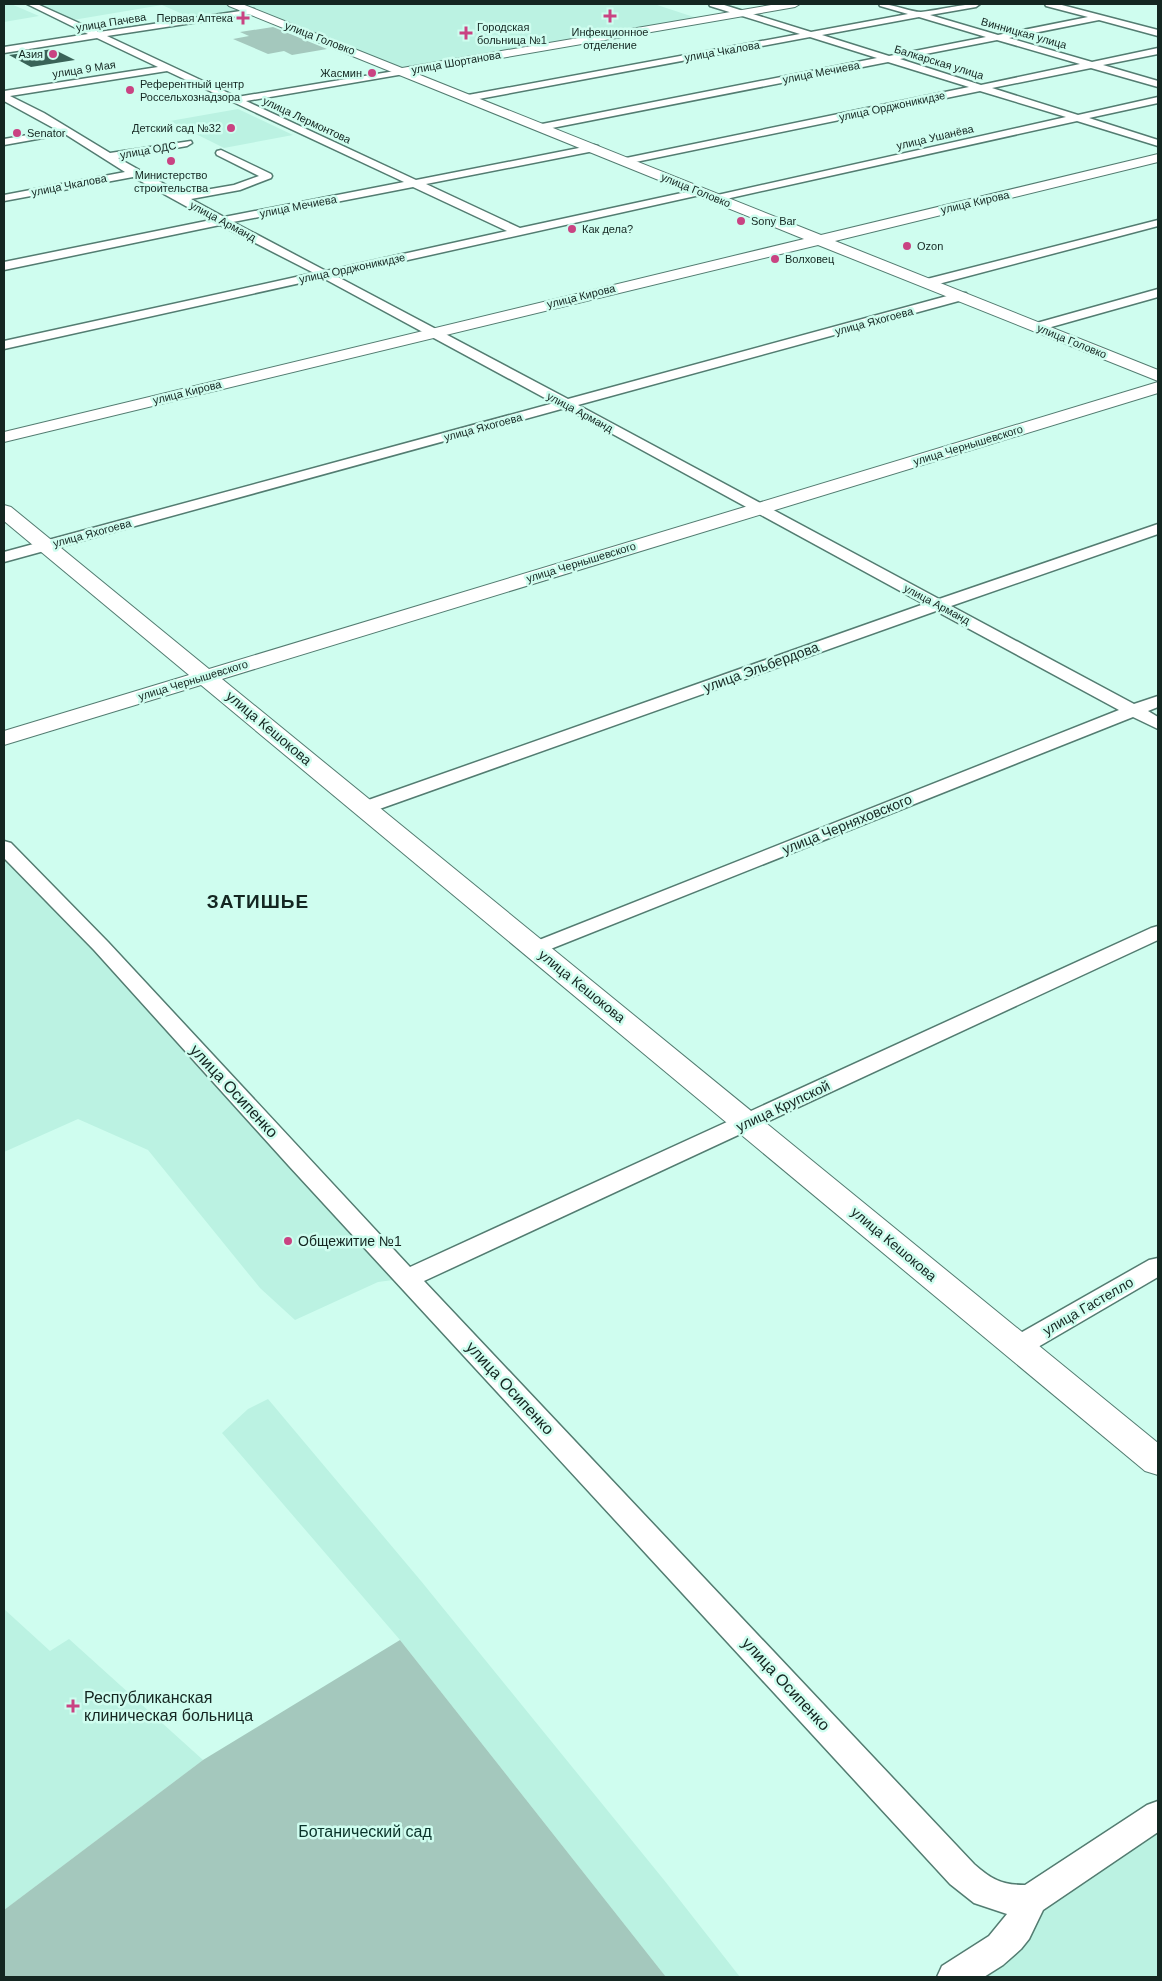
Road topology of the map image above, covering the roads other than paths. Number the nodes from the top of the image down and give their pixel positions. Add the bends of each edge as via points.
1 (31, 4) edge
2 (233, 4) edge
3 (713, 4) edge
4 (795, 4) edge
5 (883, 4) edge
6 (976, 4) edge
7 (1049, 4) edge
8 (251, 11) junction
9 (742, 13) junction
10 (920, 14) junction
11 (1101, 17) junction
12 (1158, 33) edge
13 (811, 34) junction
14 (98, 35) junction
15 (1000, 37) junction
16 (4, 50) edge
17 (1158, 51) edge
18 (890, 59) junction
19 (1093, 64) junction
20 (167, 68) junction
21 (404, 71) junction
22 (1158, 84) edge
23 (982, 87) junction
24 (4, 95) edge
25 (468, 98) junction
26 (235, 100) junction
27 (1158, 100) edge
28 (1079, 118) junction
29 (542, 127) junction
30 (67, 131) junction
31 (4, 142) edge
32 (187, 143) dead end
33 (1158, 143) edge
34 (594, 148) junction
35 (221, 153) dead end
36 (108, 157) junction
37 (1158, 158) edge
38 (626, 161) junction
39 (135, 173) junction
40 (414, 184) junction
41 (700, 192) junction
42 (4, 198) edge
43 (180, 198) junction
44 (717, 198) junction
45 (319, 202) junction
46 (340, 212) dead end
47 (222, 221) junction
48 (1158, 223) edge
49 (519, 232) junction
50 (819, 239) junction
51 (4, 266) edge
52 (324, 275) junction
53 (927, 283) junction
54 (1158, 293) edge
55 (962, 296) junction
56 (1036, 327) junction
57 (434, 333) junction
58 (4, 345) edge
59 (1158, 376) edge
60 (1158, 387) edge
61 (566, 405) junction
62 (4, 436) edge
63 (758, 508) junction
64 (4, 510) edge
65 (1158, 529) edge
66 (48, 545) junction
67 (4, 557) edge
68 (937, 605) junction
69 (206, 676) junction
70 (1158, 701) edge
71 (1133, 711) junction
72 (1158, 724) edge
73 (4, 738) edge
74 (364, 808) junction
75 (4, 847) edge
76 (1158, 932) edge
77 (536, 948) junction
78 (748, 1122) junction
79 (1158, 1266) edge
80 (408, 1278) junction
81 (1017, 1347) junction
82 (1158, 1462) edge
83 (1158, 1815) edge
84 (1030, 1900) junction
85 (954, 1977) edge

1 - 14 street, улица Лермонтова
2 - 8 street, улица Головко
3 - 9 street, Балкарская улица
4 - 9 street, улица Шортанова
5 - 10 street, Винницкая улица
6 - 10 street, улица Чкалова
7 - 11 street
8 - 14 street, улица Пачева
8 - 21 street, улица Головко
9 - 13 street, Балкарская улица
9 - 21 street, улица Шортанова
10 - 13 street, улица Чкалова
10 - 15 street, Винницкая улица
11 - 12 street
11 - 15 street, улица Мечиева
13 - 18 street, Балкарская улица
13 - 25 street, улица Чкалова
14 - 16 street, улица Пачева
14 - 20 street, улица Лермонтова
15 - 18 street, улица Мечиева
15 - 19 street, Винницкая улица
17 - 19 street, улица Орджоникидзе
18 - 23 street, Балкарская улица
18 - 29 street, улица Мечиева
19 - 22 street, Винницкая улица
19 - 23 street, улица Орджоникидзе
20 - 24 street, улица 9 Мая
20 - 26 street, улица Лермонтова
21 - 25 street, улица Головко
21 - 26 street, улица Шортанова
23 - 28 street, Балкарская улица
23 - 38 street, улица Орджоникидзе
24 - 30 street, улица Арманд
25 - 29 street, улица Головко
26 - 40 street, улица Лермонтова
27 - 28 street, улица Ушанёва
28 - 33 street, Балкарская улица
28 - 44 street, улица Ушанёва
29 - 34 street, улица Головко
30 - 31 street
30 - 36 street, улица Арманд
32 - 36 street, улица ОДС
34 - 38 street, улица Головко
34 - 40 street, улица Мечиева
35 - 43 street via 266,176 237,186
36 - 39 street, улица Арманд
37 - 50 street, улица Кирова
38 - 41 street, улица Головко
39 - 42 street, улица Чкалова
39 - 43 street, улица Арманд
40 - 45 street, улица Мечиева
40 - 49 street, улица Лермонтова
41 - 44 street, улица Головко
41 - 49 street, улица Орджоникидзе
43 - 47 street, улица Арманд
44 - 50 street, улица Головко
45 - 46 street
45 - 47 street, улица Мечиева
47 - 51 street, улица Мечиева
47 - 52 street, улица Арманд
48 - 53 street
49 - 52 street, улица Орджоникидзе
50 - 53 street, улица Головко
50 - 57 street, улица Кирова
52 - 57 street, улица Арманд
52 - 58 street, улица Орджоникидзе
53 - 55 street, улица Головко
54 - 56 street
55 - 56 street, улица Головко
55 - 61 street, улица Яхогоева
56 - 59 street, улица Головко
57 - 61 street, улица Арманд
57 - 62 street, улица Кирова
60 - 63 street, улица Чернышевского
61 - 63 street, улица Арманд
61 - 66 street, улица Яхогоева
63 - 68 street, улица Арманд
63 - 69 street, улица Чернышевского
64 - 66 street, улица Кешокова
65 - 68 street, улица Эльбердова
66 - 67 street, улица Яхогоева
66 - 69 street, улица Кешокова
68 - 71 street, улица Арманд
68 - 74 street, улица Эльбердова
69 - 73 street, улица Чернышевского
69 - 74 street, улица Кешокова
70 - 71 street, улица Черняховского
71 - 72 street, улица Арманд
71 - 77 street, улица Черняховского
74 - 77 street, улица Кешокова
75 - 80 street, улица Осипенко via 101,946
76 - 78 street, улица Крупской
77 - 78 street, улица Кешокова
78 - 80 street, улица Крупской
78 - 81 street, улица Кешокова
79 - 81 street, улица Гастелло
80 - 84 street, улица Осипенко via 962,1874 977,1888 994,1897
81 - 82 street, улица Кешокова
83 - 84 street
84 - 85 street via 1024,1920 1007,1942

